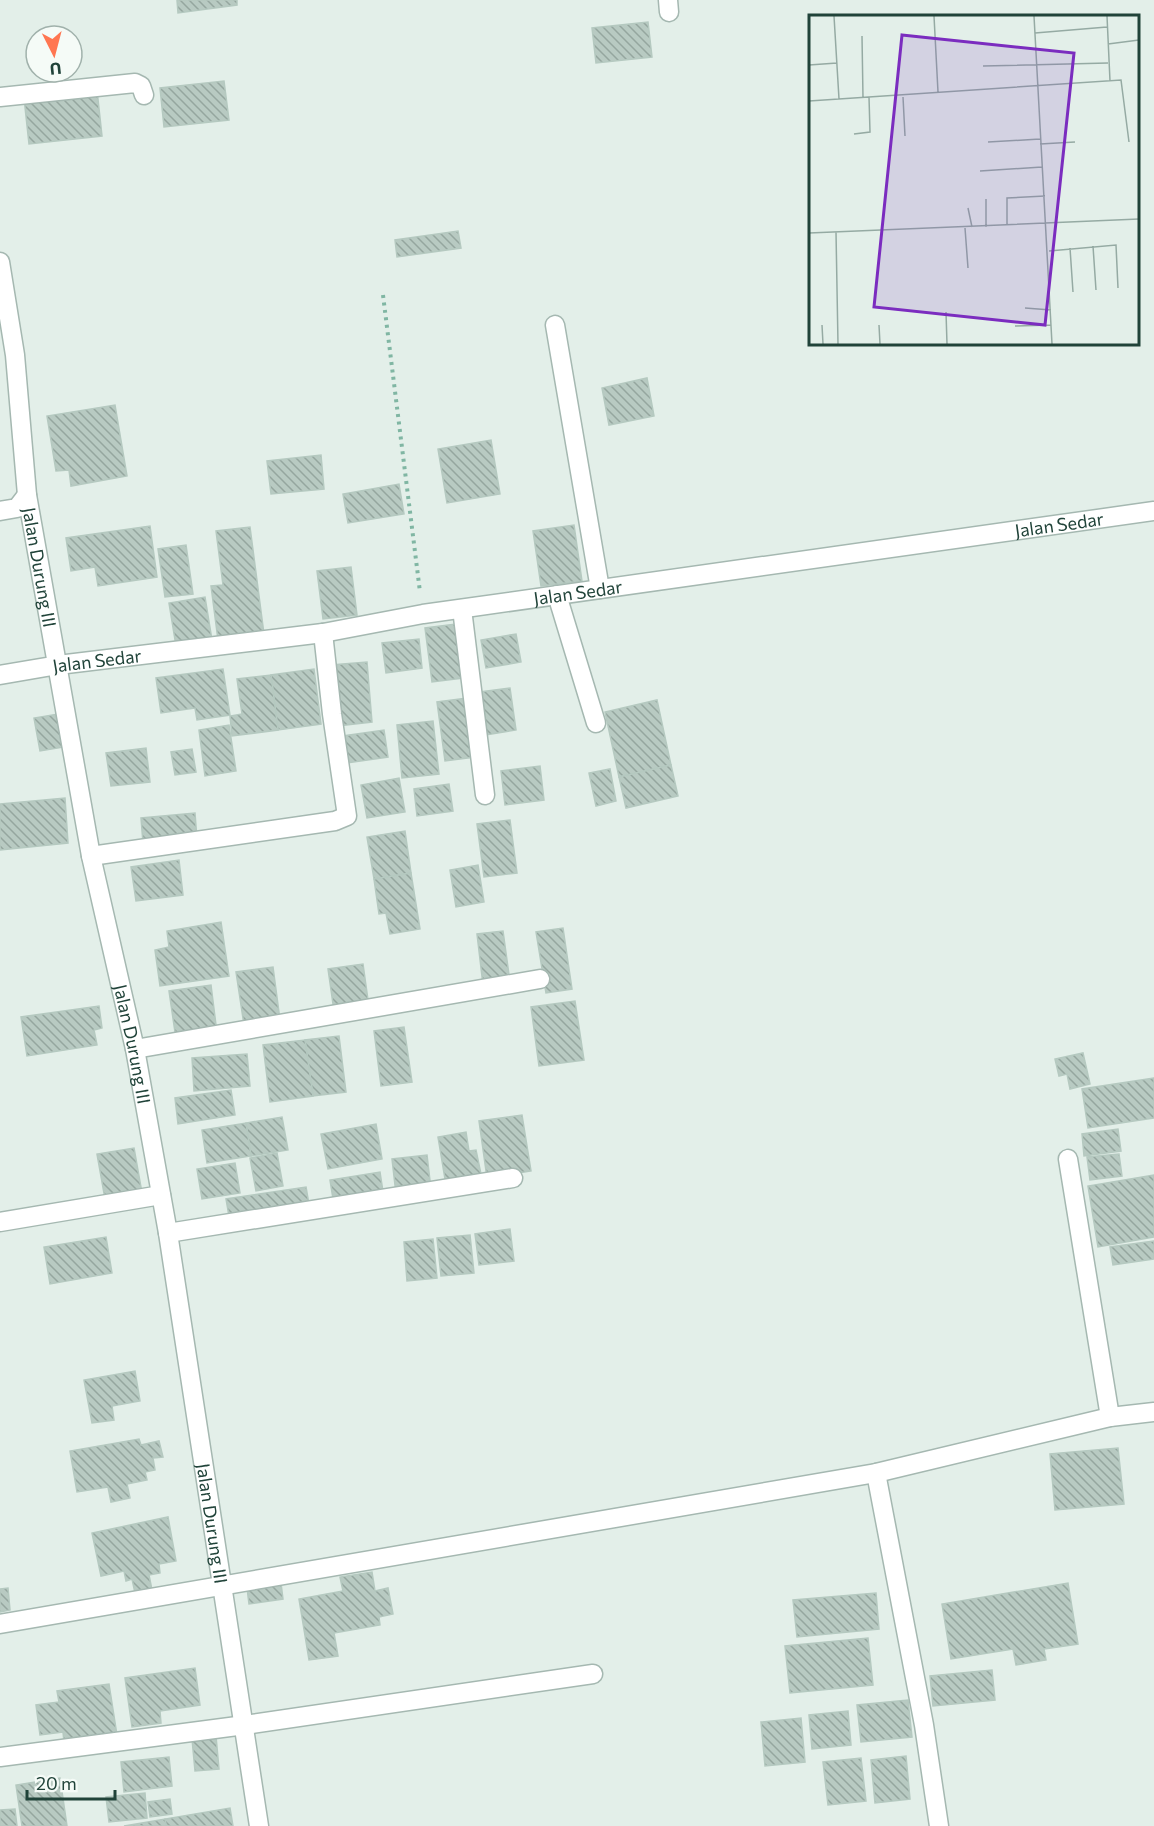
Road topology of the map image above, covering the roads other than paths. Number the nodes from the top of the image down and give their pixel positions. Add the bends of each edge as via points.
1 (144, 95) dead end
2 (0, 97) edge
3 (0, 262) edge
4 (555, 325) dead end
5 (27, 495) junction
6 (0, 511) edge
7 (1154, 511) edge
8 (600, 589) junction
9 (557, 595) junction
10 (462, 609) junction
11 (323, 633) junction
12 (58, 665) junction
13 (0, 675) edge
14 (596, 723) dead end
15 (485, 795) dead end
16 (91, 856) junction
17 (540, 979) dead end
18 (135, 1049) junction
19 (1068, 1158) dead end
20 (513, 1178) dead end
21 (161, 1195) junction
22 (0, 1222) edge
23 (168, 1233) junction
24 (1154, 1412) edge
25 (1110, 1417) junction
26 (876, 1473) junction
27 (223, 1586) junction
28 (0, 1624) edge
29 (593, 1674) dead end
30 (245, 1725) junction
31 (0, 1757) edge
32 (259, 1826) edge
33 (939, 1826) edge

1 - 2 street via 135,82
3 - 5 street, Jalan Durung III via 15,355
4 - 8 street
5 - 6 street via 17,508
5 - 12 street, Jalan Durung III
7 - 8 street, Jalan Sedar
8 - 9 street, Jalan Sedar
9 - 10 street, Jalan Sedar
9 - 14 street
10 - 11 street, Jalan Sedar
10 - 15 street
11 - 12 street, Jalan Sedar
11 - 16 street via 347,816 335,821
12 - 13 street, Jalan Sedar
12 - 16 street, Jalan Durung III
16 - 18 street, Jalan Durung III
17 - 18 street
18 - 21 street, Jalan Durung III
19 - 25 street
20 - 23 street
21 - 22 street
21 - 23 street, Jalan Durung III
23 - 27 street, Jalan Durung III
24 - 25 street
25 - 26 street
26 - 27 street
26 - 33 street
27 - 28 street
27 - 30 street, Jalan Durung III
29 - 30 street
30 - 31 street
30 - 32 street, Jalan Durung III

